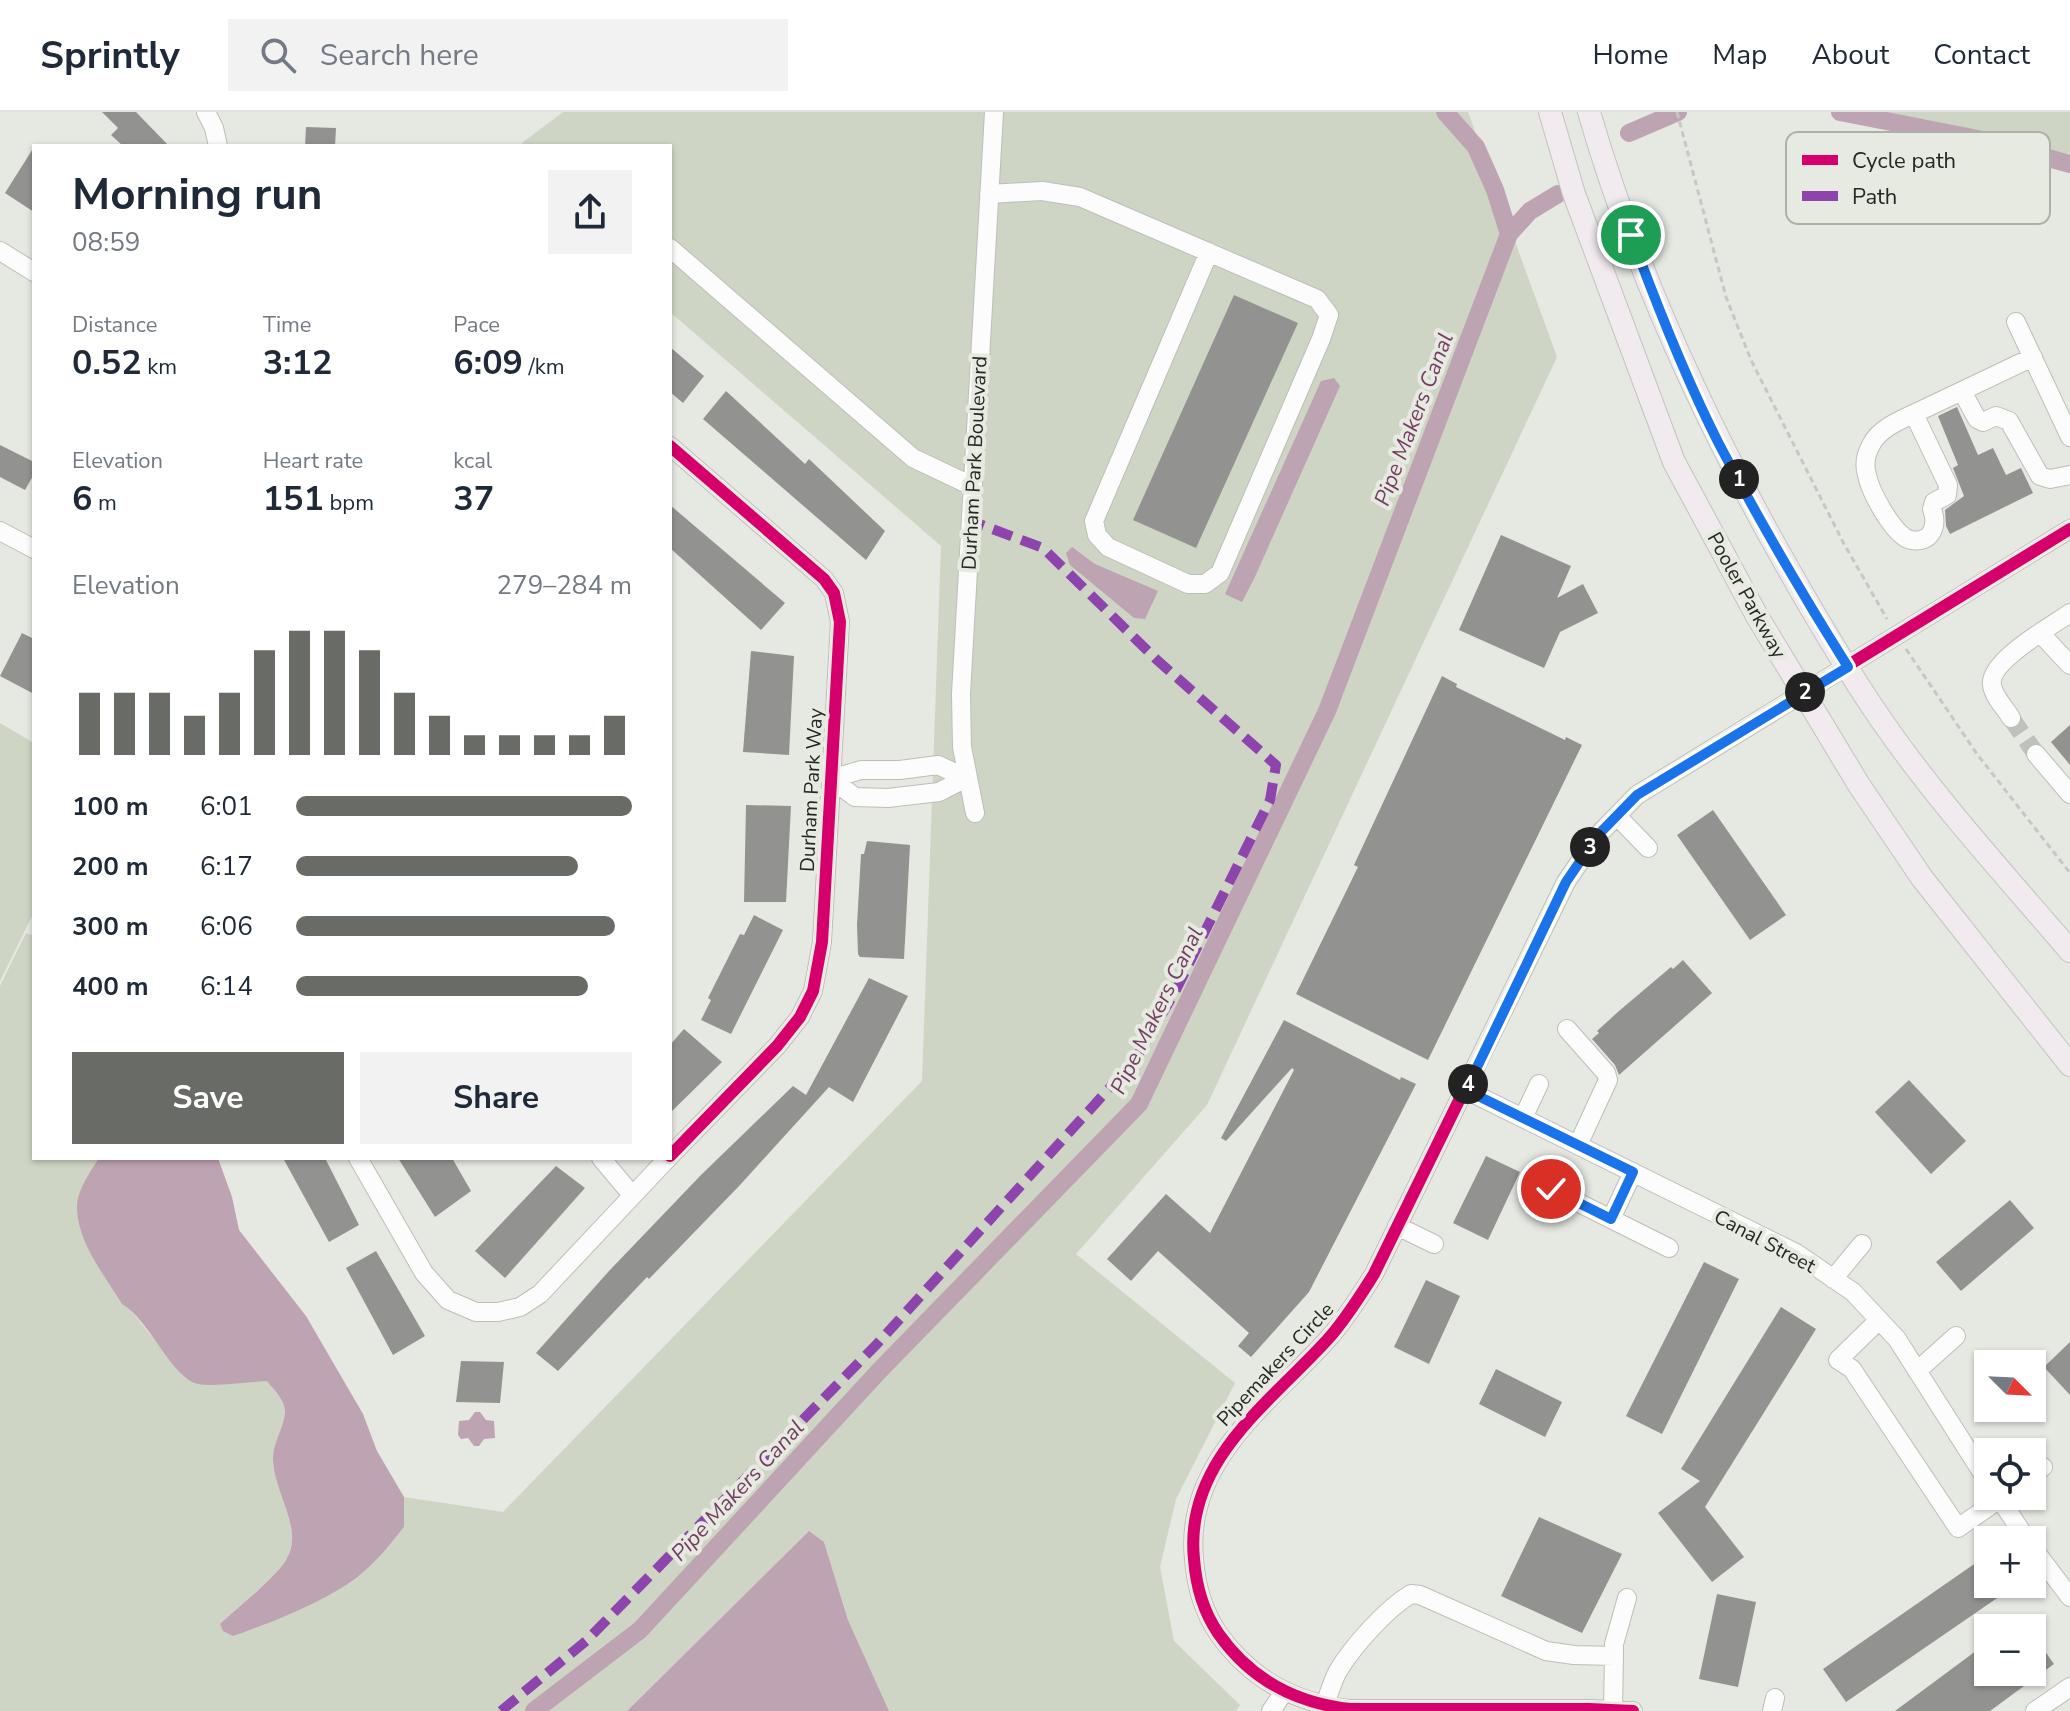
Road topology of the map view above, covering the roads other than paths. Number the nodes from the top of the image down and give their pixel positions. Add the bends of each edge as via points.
1 (206, 112) edge
2 (994, 112) edge
3 (1550, 112) edge
4 (1589, 112) edge
5 (218, 144) edge
6 (989, 194) junction
7 (672, 250) edge
8 (0, 251) edge
9 (1209, 252) junction
10 (32, 271) edge
11 (2016, 322) dead end
12 (2033, 357) junction
13 (1962, 391) junction
14 (1914, 414) junction
15 (2070, 437) edge
16 (672, 448) edge
17 (2070, 475) edge
18 (972, 486) junction
19 (2070, 529) edge
20 (0, 531) edge
21 (32, 548) edge
22 (2070, 613) edge
23 (2041, 634) junction
24 (2070, 665) edge
25 (1848, 667) junction
26 (1803, 693) junction
27 (2011, 718) tunnel mouth
28 (2036, 754) tunnel mouth
29 (908, 769) junction
30 (966, 778) junction
31 (831, 779) junction
32 (2070, 794) edge
33 (911, 797) junction
34 (975, 813) dead end
35 (1617, 816) junction
36 (1648, 848) dead end
37 (1972, 941) junction
38 (2070, 951) edge
39 (1567, 1029) dead end
40 (2070, 1043) edge
41 (2070, 1065) edge
42 (1539, 1084) dead end
43 (1466, 1090) junction
44 (1523, 1118) junction
45 (1578, 1145) junction
46 (672, 1154) edge
47 (359, 1160) edge
48 (603, 1160) edge
49 (666, 1160) edge
50 (1633, 1172) junction
51 (1551, 1189) dead end
52 (632, 1195) junction
53 (1611, 1219) junction
54 (1397, 1226) junction
55 (1434, 1244) dead end
56 (1862, 1244) dead end
57 (1669, 1248) dead end
58 (1833, 1279) junction
59 (1879, 1320) junction
60 (1956, 1336) dead end
61 (1917, 1371) junction
62 (1974, 1460) edge
63 (1982, 1510) edge
64 (2046, 1565) edge
65 (2070, 1597) edge
66 (1627, 1598) dead end
67 (1614, 1656) junction
68 (1284, 1692) junction
69 (2068, 1695) edge
70 (1324, 1706) junction
71 (1613, 1709) edge
72 (1271, 1711) edge
73 (1633, 1711) edge
74 (2035, 1711) edge

1 - 5 street
2 - 6 street, Durham Park Boulevard
3 - 26 main road, Pooler Parkway via 1574,194 1674,462
4 - 25 main road via 1659,309 1719,442
6 - 9 street via 1042,191 1080,197
6 - 18 street, Durham Park Boulevard
7 - 18 street via 913,458
8 - 10 street
9 - 9 street via 1317,299 1329,315 1220,573 1205,584 1188,584 1108,547 1094,521
11 - 12 street
12 - 13 street
12 - 15 street
13 - 14 street
13 - 17 street via 1977,419 1996,416 2009,421 2040,476
14 - 14 street via 1880,432 1865,459 1867,477 1893,529 1911,540 1925,539 1934,531 1934,502 1947,495 1948,485
16 - 31 street, Durham Park Way via 834,593 840,622
18 - 30 street, Durham Park Boulevard via 960,710
19 - 25 street, Pipemakers Circle
20 - 21 street
22 - 23 street
23 - 24 street
23 - 27 street via 1994,673 1992,685
25 - 26 street, Pipemakers Circle
25 - 38 main road via 1882,722
26 - 35 street, Pipemakers Circle via 1637,795
26 - 37 main road, Pooler Parkway via 1904,852
28 - 32 street
29 - 30 street, Durham Park Way via 938,765
29 - 31 street, Durham Park Way via 861,770
29 - 33 street
30 - 33 street, Durham Park Way via 939,792
30 - 34 street, Durham Park Boulevard
31 - 33 street, Durham Park Way via 855,797
31 - 46 street, Durham Park Way via 820,961 808,1003 777,1046
35 - 36 street
35 - 43 street, Pipemakers Circle via 1566,882
37 - 40 main road via 1996,953
37 - 41 main road, Pooler Parkway
39 - 45 street via 1608,1080
42 - 44 street
43 - 44 street, Canal Street
43 - 54 street, Pipemakers Circle
44 - 45 street, Canal Street
45 - 50 street, Canal Street
47 - 52 street, Durham Park Way via 432,1284 448,1300 476,1312 498,1312 530,1301
48 - 52 street
49 - 52 street, Durham Park Way
50 - 53 street
50 - 58 street, Canal Street via 1796,1253
51 - 53 street
53 - 57 street
54 - 55 street
54 - 68 street, Pipemakers Circle via 1352,1310 1228,1444 1197,1501 1191,1534 1200,1596 1211,1623 1260,1679
56 - 58 street
58 - 59 street, Canal Street
59 - 61 street, Canal Street
59 - 63 street via 1838,1360 1852,1369 1958,1528
60 - 61 street
61 - 62 street, Canal Street
64 - 65 street
66 - 67 street
67 - 70 street via 1546,1651 1411,1594 1349,1655
67 - 71 street
68 - 70 street, Pipemakers Circle
68 - 72 street
69 - 74 street
70 - 71 street, Pipemakers Circle
71 - 73 street, Pipemakers Circle

